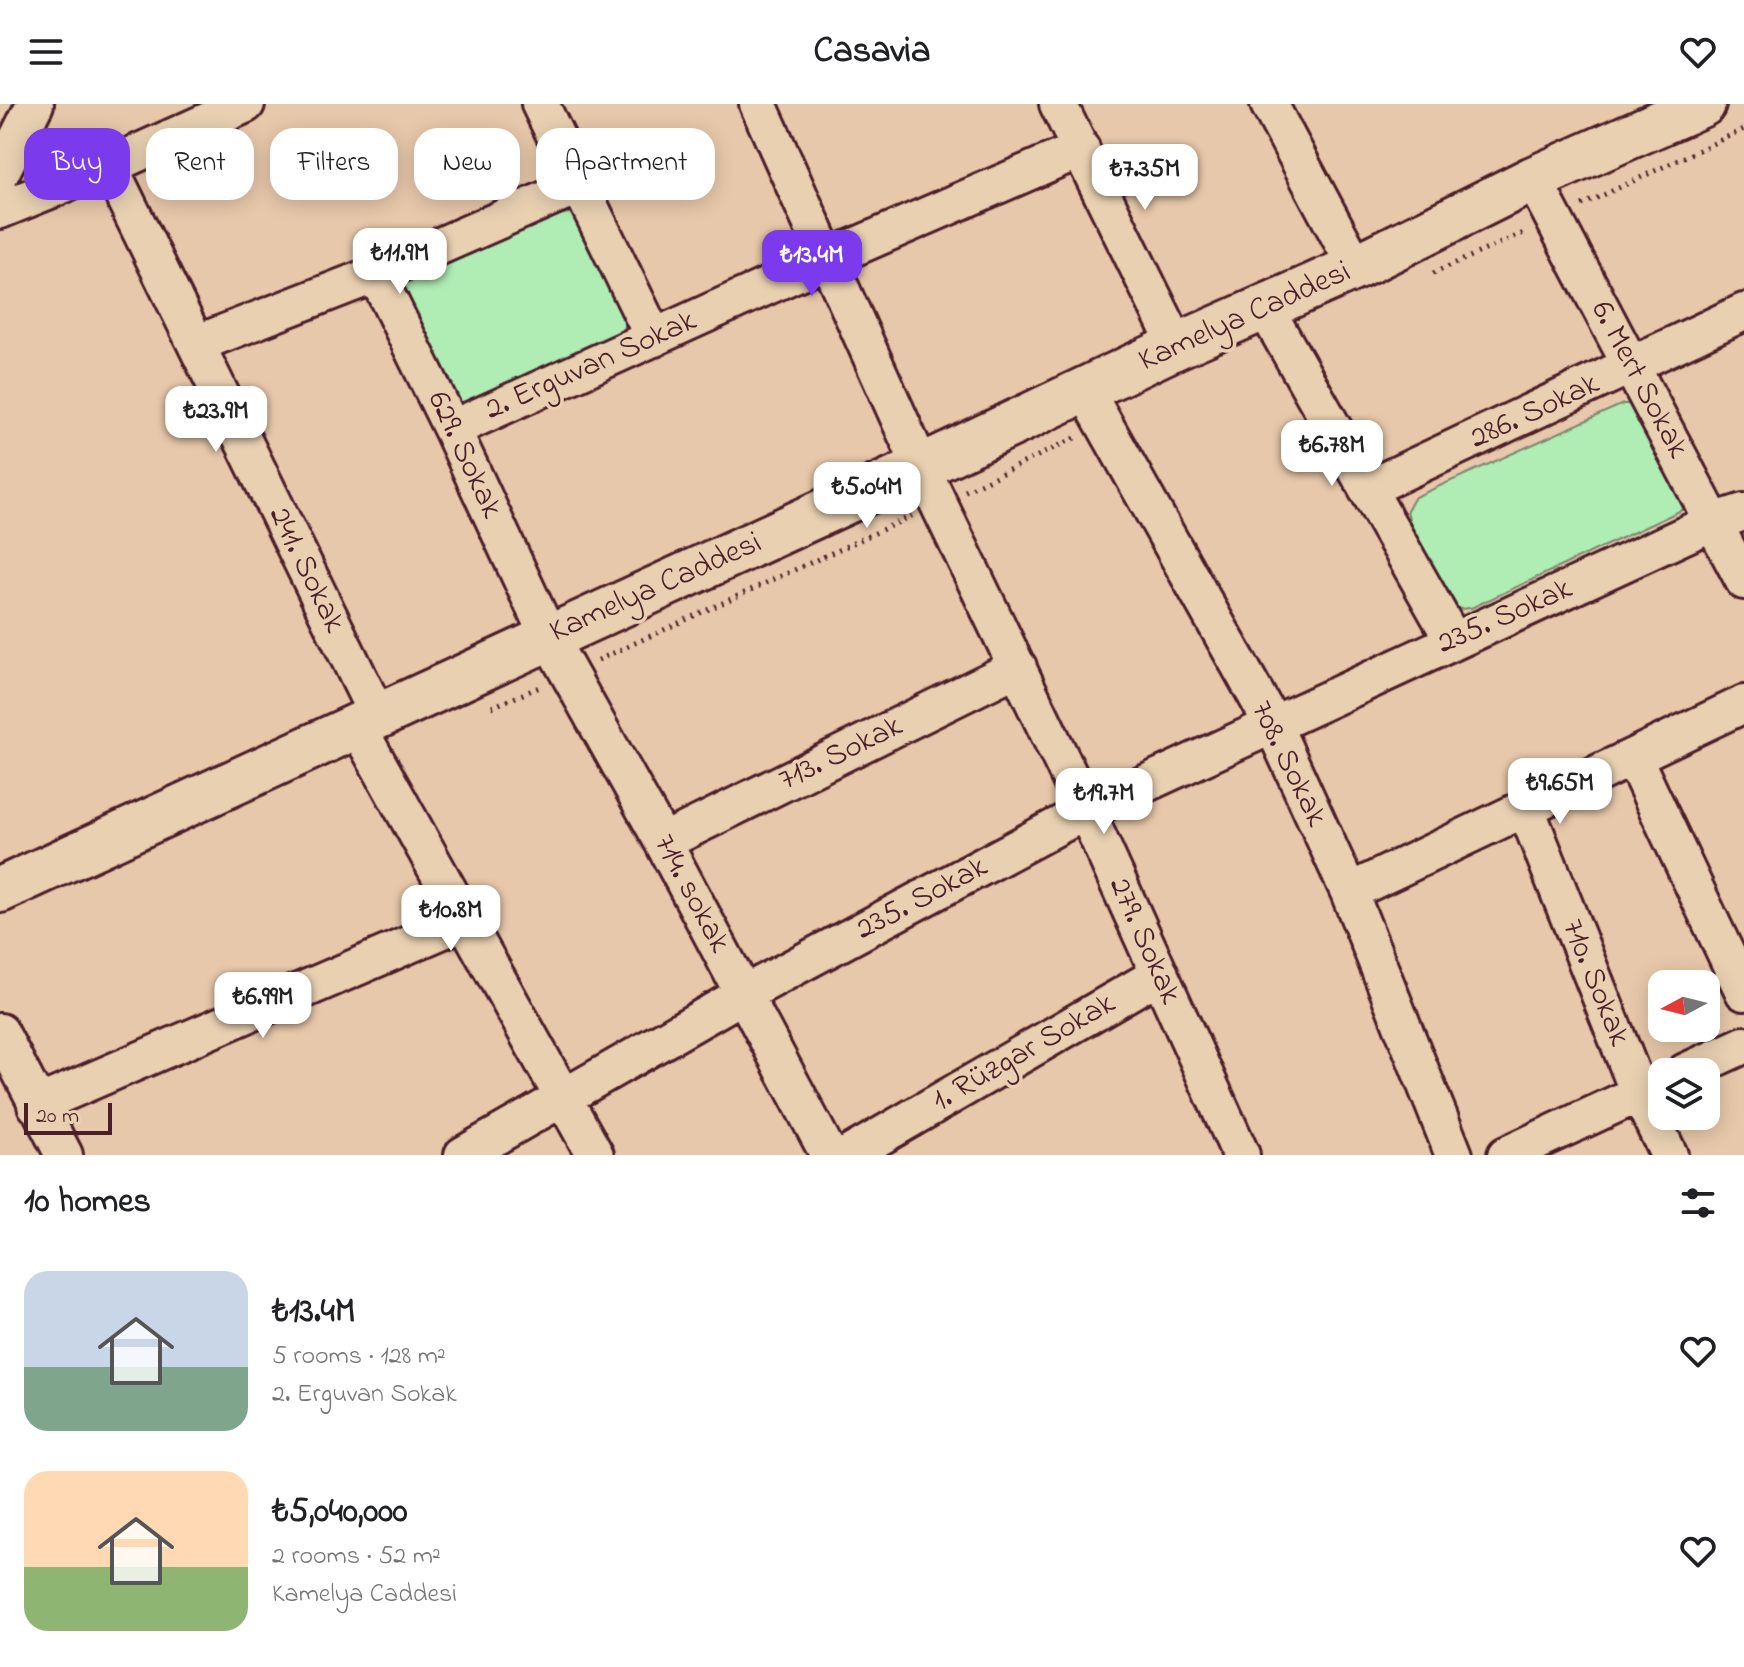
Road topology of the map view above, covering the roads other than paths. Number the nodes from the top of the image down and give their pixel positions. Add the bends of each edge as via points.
1 (35, 104) edge
2 (540, 104) edge
3 (758, 104) edge
4 (1058, 104) edge
5 (1269, 104) edge
6 (1703, 104) edge
7 (218, 109) edge
8 (552, 128) edge
9 (1081, 149) junction
10 (130, 155) edge
11 (0, 174) edge
12 (1533, 179) junction
13 (25, 200) edge
14 (126, 200) edge
15 (545, 200) edge
16 (586, 200) edge
17 (0, 210) edge
18 (827, 259) junction
19 (1356, 267) junction
20 (376, 274) junction
21 (1264, 306) junction
22 (1744, 312) edge
23 (654, 338) junction
24 (196, 344) junction
25 (1177, 346) junction
26 (1633, 367) junction
27 (1085, 390) junction
28 (452, 429) junction
29 (921, 467) junction
30 (1367, 489) junction
31 (1729, 517) edge
32 (1744, 581) edge
33 (548, 636) junction
34 (1453, 640) junction
35 (1018, 667) junction
36 (1744, 704) edge
37 (366, 720) junction
38 (1273, 725) junction
39 (1633, 757) junction
40 (1526, 809) junction
41 (1086, 811) junction
42 (663, 842) junction
43 (0, 890) edge
44 (1349, 892) junction
45 (466, 920) junction
46 (1160, 974) junction
47 (1744, 992) edge
48 (744, 994) junction
49 (0, 1032) edge
50 (1744, 1045) edge
51 (1716, 1058) edge
52 (1648, 1084) edge
53 (1648, 1089) edge
54 (563, 1097) junction
55 (36, 1105) junction
56 (1662, 1130) edge
57 (64, 1155) edge
58 (463, 1155) edge
59 (595, 1155) edge
60 (829, 1155) edge
61 (848, 1155) edge
62 (1241, 1155) edge
63 (1454, 1155) edge
64 (1506, 1155) edge
65 (1669, 1155) edge

1 - 11 street
2 - 8 street
3 - 18 street, 279. Sokak
4 - 9 street
5 - 19 street
6 - 12 main road, Kamelya Caddesi
7 - 10 street
9 - 18 street, 2. Erguvan Sokak
9 - 25 street
12 - 19 main road, Kamelya Caddesi
12 - 26 street, 6. Mert Sokak
13 - 17 street
14 - 24 street, 241. Sokak
15 - 20 street
16 - 23 street
18 - 23 street, 2. Erguvan Sokak
18 - 29 street, 279. Sokak
19 - 21 main road, Kamelya Caddesi
20 - 24 street
20 - 28 street, 629. Sokak
21 - 25 main road, Kamelya Caddesi
21 - 30 street
22 - 26 street, 286. Sokak
23 - 28 street, 2. Erguvan Sokak
24 - 37 street, 241. Sokak
25 - 27 main road, Kamelya Caddesi
26 - 30 street, 286. Sokak
26 - 31 street, 6. Mert Sokak
27 - 29 main road, Kamelya Caddesi
27 - 38 street, 708. Sokak
28 - 33 street, 629. Sokak
29 - 33 main road, Kamelya Caddesi
29 - 35 street, 279. Sokak
30 - 34 street
31 - 32 street, 6. Mert Sokak
31 - 34 street, 235. Sokak
33 - 37 main road, Kamelya Caddesi
33 - 42 street, 714. sokak
34 - 38 street, 235. Sokak
35 - 41 street, 279. Sokak
35 - 42 street, 713. Sokak
36 - 39 street
37 - 43 main road, Kamelya Caddesi
37 - 45 street, 241. Sokak
38 - 41 street, 235. Sokak
38 - 44 street, 708. Sokak
39 - 40 street
39 - 47 street
40 - 44 street
40 - 52 street, 710. Sokak
41 - 46 street, 279. Sokak
41 - 48 street, 235. Sokak
42 - 48 street, 714. sokak
44 - 63 street, 708. Sokak
45 - 54 street, 241. Sokak
45 - 55 street
46 - 61 street, 1. Rüzgar Sokak
46 - 62 street, 279. Sokak
48 - 54 street, 235. Sokak
48 - 60 street, 714. sokak
49 - 55 street
50 - 51 street
53 - 64 street
54 - 58 street, 235. Sokak
54 - 59 street, 241. Sokak
55 - 57 street
56 - 65 street, 710. Sokak

